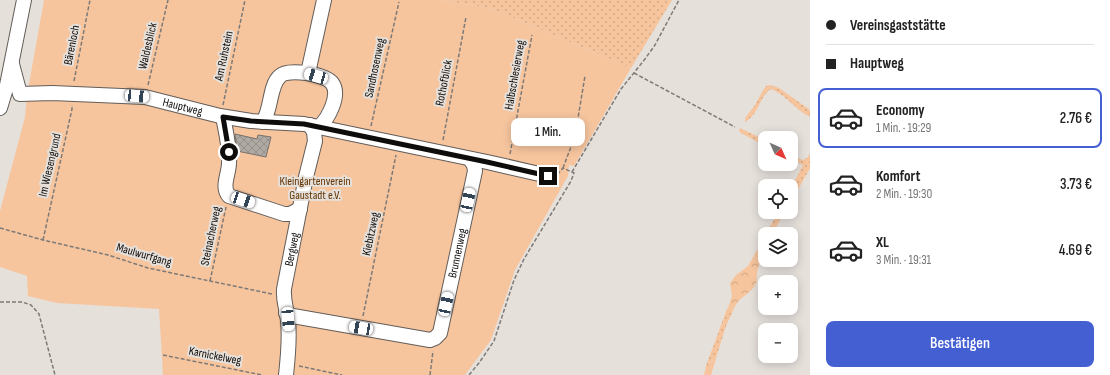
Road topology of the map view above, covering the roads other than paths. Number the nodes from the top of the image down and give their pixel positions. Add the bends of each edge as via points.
1 (24, 0) edge
2 (324, 0) edge
3 (12, 64) junction
4 (308, 73) junction
5 (0, 108) edge
6 (221, 117) junction
7 (263, 122) junction
8 (314, 126) junction
9 (470, 159) junction
10 (548, 176) dead end
11 (300, 209) junction
12 (286, 313) junction
13 (286, 369) edge

1 - 3 street
2 - 4 street
3 - 5 street
3 - 6 street, Hauptweg via 20,94 145,97
4 - 7 street via 288,72 279,76 273,87 268,113
4 - 8 street via 327,79 335,90 329,115
6 - 7 street, Hauptweg
6 - 11 street via 229,152 225,192 229,196 284,214
7 - 8 street, Hauptweg
8 - 9 street, Hauptweg
8 - 11 street, Bergweg via 315,141
9 - 10 street, Hauptweg
9 - 12 street, Brunnenweg via 475,171 440,333 435,338 430,340
11 - 12 street, Bergweg via 284,297
12 - 13 street, Bergweg via 289,338

